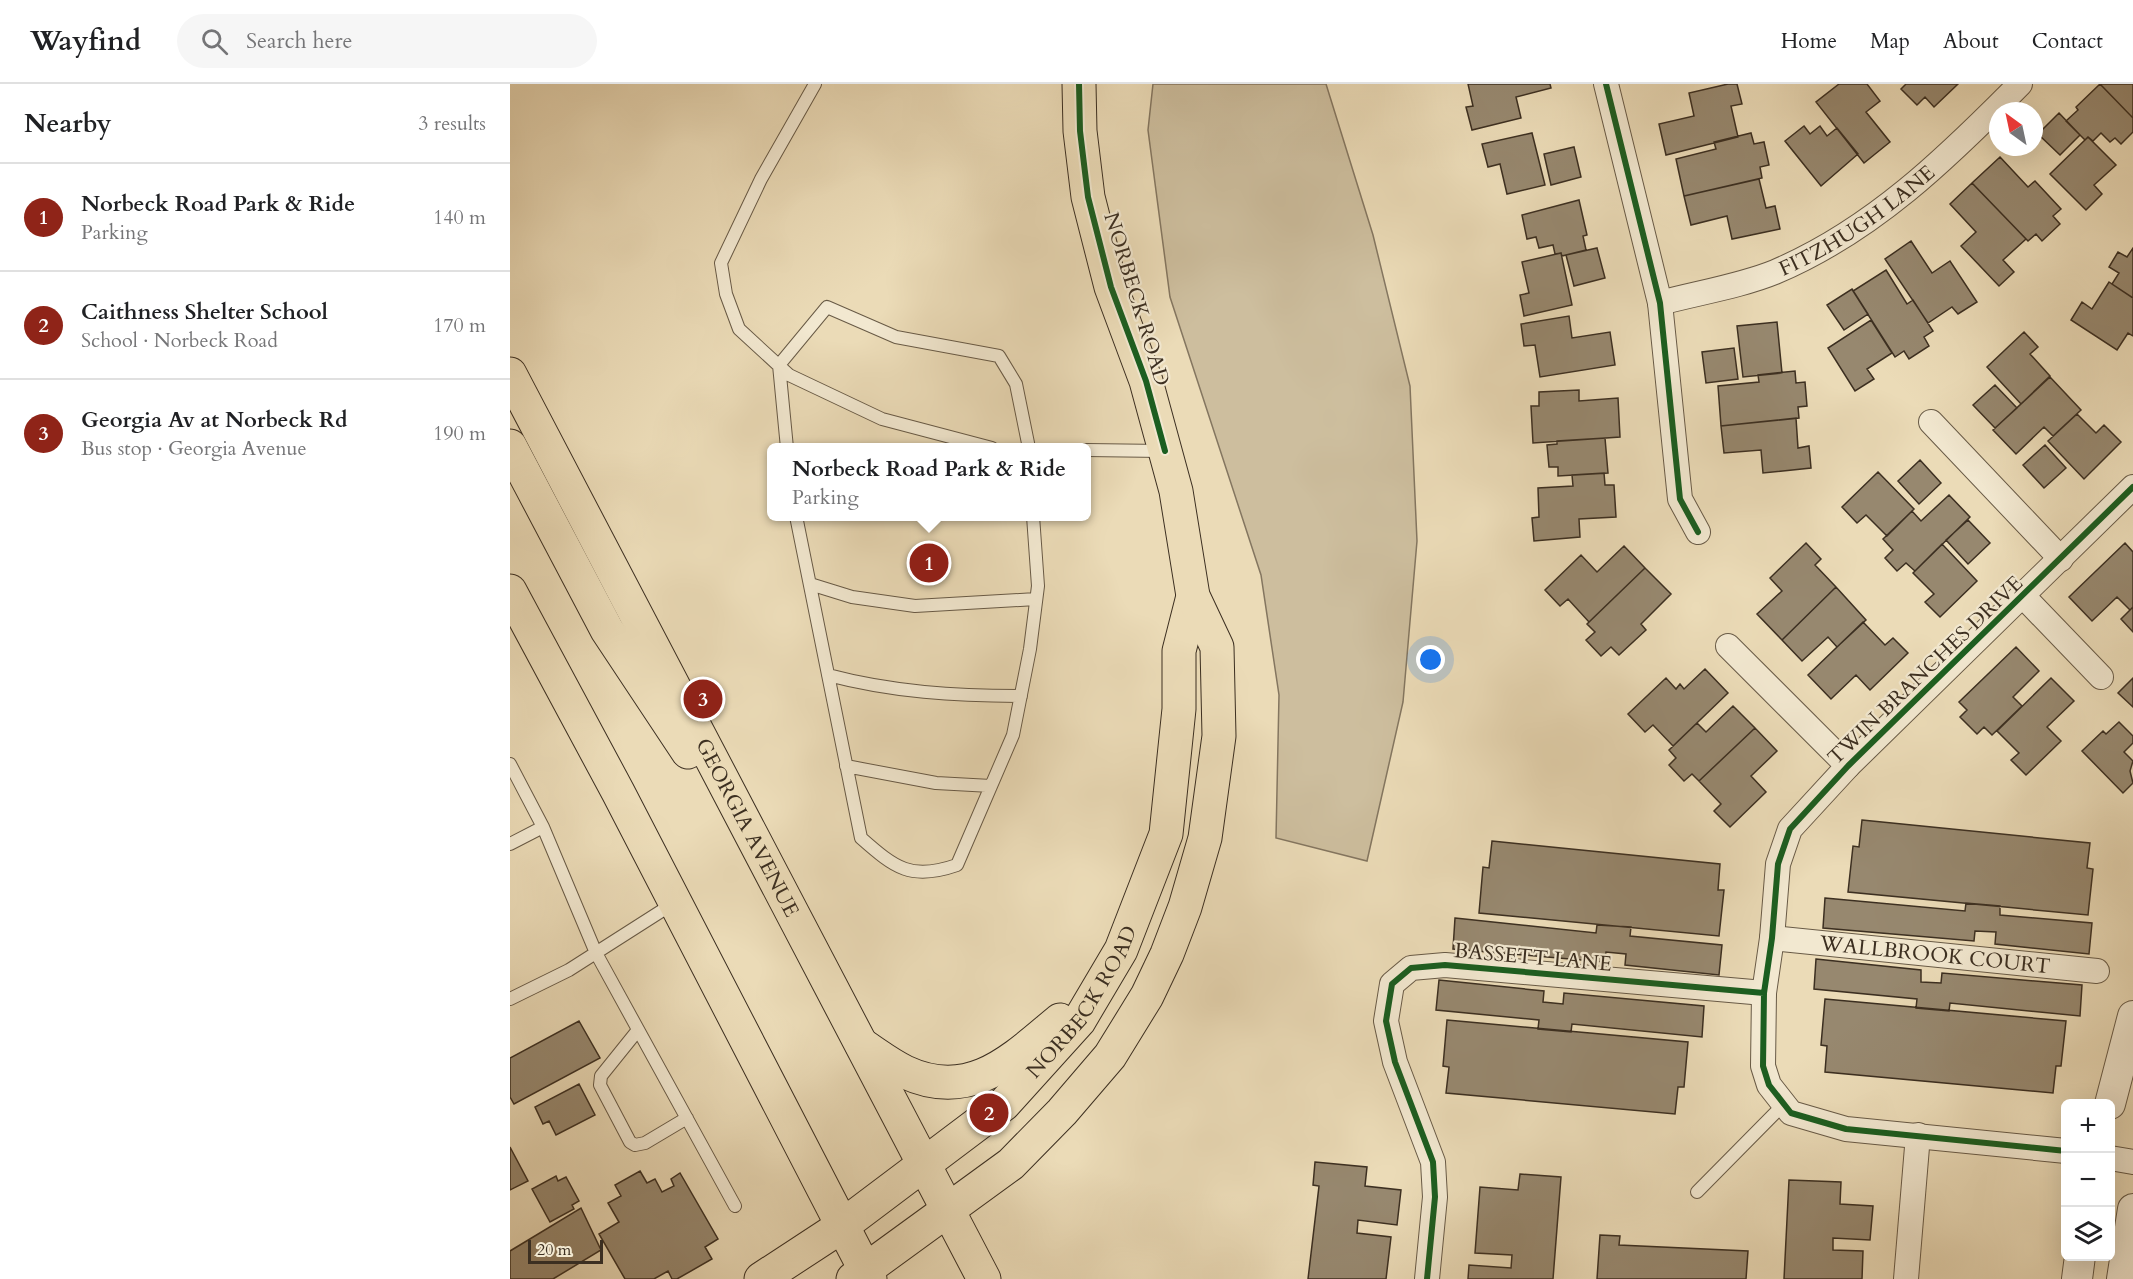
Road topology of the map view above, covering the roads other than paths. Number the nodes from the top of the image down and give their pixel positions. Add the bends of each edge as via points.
1 (815, 84) edge
2 (1079, 84) edge
3 (1606, 84) edge
4 (2020, 84) edge
5 (1660, 303) junction
6 (778, 365) junction
7 (510, 374) edge
8 (1931, 423) dead end
9 (787, 443) edge
10 (976, 443) edge
11 (1028, 443) edge
12 (510, 446) edge
13 (1091, 450) edge
14 (1165, 451) junction
15 (2133, 487) edge
16 (797, 521) edge
17 (1033, 521) edge
18 (1698, 532) dead end
19 (2061, 559) junction
20 (810, 584) junction
21 (510, 591) edge
22 (1193, 596) junction
23 (2024, 597) junction
24 (1036, 599) junction
25 (1728, 646) dead end
26 (828, 675) junction
27 (2101, 676) dead end
28 (1021, 696) junction
29 (510, 764) edge
30 (846, 766) junction
31 (1848, 766) junction
32 (991, 786) junction
33 (543, 827) junction
34 (753, 836) junction
35 (510, 844) edge
36 (675, 903) junction
37 (1772, 938) junction
38 (596, 952) junction
39 (2097, 971) dead end
40 (1097, 990) junction
41 (1764, 993) junction
42 (510, 999) edge
43 (2133, 1016) edge
44 (638, 1030) junction
45 (861, 1045) junction
46 (2111, 1099) edge
47 (1784, 1104) junction
48 (687, 1118) junction
49 (1918, 1135) junction
50 (2061, 1150) edge
51 (2115, 1159) edge
52 (2133, 1162) edge
53 (923, 1166) junction
54 (1697, 1192) dead end
55 (735, 1206) dead end
56 (2133, 1209) edge
57 (949, 1210) junction
58 (842, 1226) junction
59 (2079, 1261) edge
60 (863, 1276) edge
61 (761, 1279) edge
62 (984, 1279) edge
63 (1427, 1279) edge
64 (1906, 1279) edge
65 (2077, 1279) edge
66 (2122, 1279) edge

1 - 6 lane via 761,179 721,263 726,294 739,329
2 - 14 main road, NORBECK ROAD via 1088,196 1112,287 1146,381
3 - 5 street
4 - 5 street, FITZHUGH LANE via 1958,147 1861,227 1774,272
5 - 18 street via 1680,499
6 - 9 lane
6 - 10 lane via 789,375 882,420
6 - 11 lane via 826,307 896,337 999,356 1016,384
7 - 34 main road, GEORGIA AVENUE
8 - 19 street
12 - 34 main road via 608,630 704,777
13 - 14 lane
14 - 22 main road, NORBECK ROAD via 1176,491
15 - 19 street, TWIN BRANCHES DRIVE
16 - 20 lane
17 - 24 lane
19 - 23 street, TWIN BRANCHES DRIVE
20 - 24 lane via 852,597 915,606
20 - 26 lane
21 - 36 main road
22 - 40 main road, NORBECK ROAD via 1179,651 1179,709 1166,834 1121,950
22 - 57 main road, NORBECK ROAD via 1217,647 1219,736 1205,838 1178,926 1147,996 1110,1056 1011,1164
23 - 27 street
23 - 31 street, TWIN BRANCHES DRIVE
24 - 28 lane
25 - 31 street
26 - 28 lane via 955,696
26 - 30 lane
28 - 32 lane via 1013,735
29 - 33 lane
30 - 32 lane via 936,783
30 - 32 lane via 861,838 892,865 931,874 957,865
31 - 37 street, TWIN BRANCHES DRIVE via 1790,828 1778,864
33 - 35 lane
33 - 38 lane
34 - 45 main road, GEORGIA AVENUE
36 - 38 lane
36 - 58 main road
37 - 39 street, WALLBROOK COURT
37 - 41 street, TWIN BRANCHES DRIVE
38 - 42 lane
38 - 44 lane
40 - 45 main road via 1006,1064 987,1076 962,1082 906,1073
40 - 53 main road, NORBECK ROAD via 1079,1021 1004,1104
41 - 47 street, TWIN BRANCHES DRIVE via 1763,1066 1769,1085
41 - 63 street, BASSETT LANE via 1445,965 1411,968 1392,984 1386,1021 1395,1062 1433,1162 1435,1197
43 - 46 street
44 - 48 lane
44 - 48 lane via 601,1076 600,1085 630,1142 645,1143
45 - 53 main road, GEORGIA AVENUE
47 - 49 street, TWIN BRANCHES DRIVE via 1791,1113 1846,1129
47 - 54 lane
48 - 55 lane
49 - 50 street, TWIN BRANCHES DRIVE
49 - 64 street
51 - 52 street
53 - 57 main road, GEORGIA AVENUE
53 - 58 main road, NORBECK ROAD
56 - 66 street
57 - 60 main road, NORBECK ROAD
57 - 62 main road, GEORGIA AVENUE
58 - 60 main road
58 - 61 main road, NORBECK ROAD
59 - 65 street

